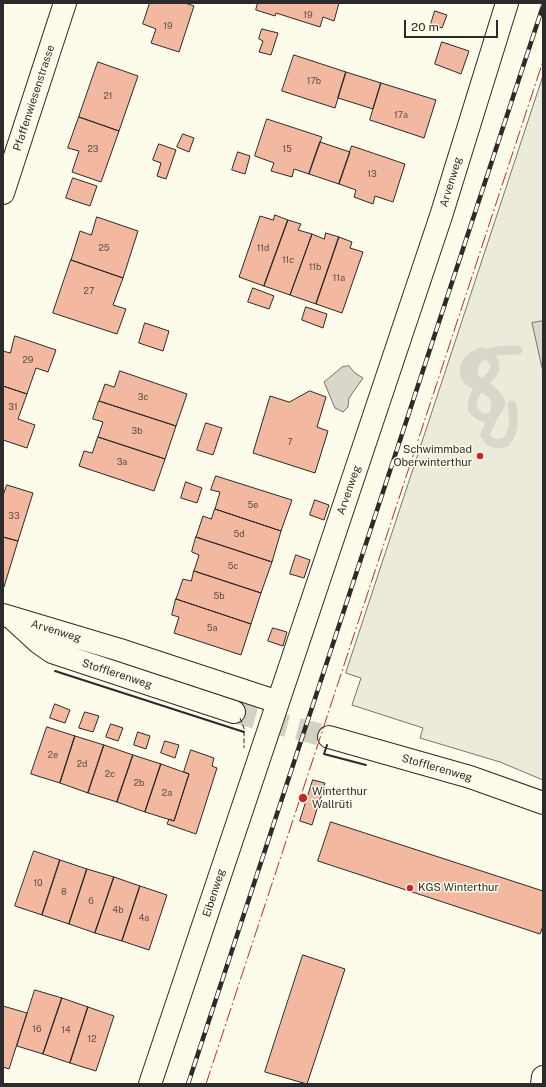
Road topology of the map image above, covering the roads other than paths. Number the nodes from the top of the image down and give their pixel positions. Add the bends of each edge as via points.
1 (65, 3) edge
2 (506, 3) edge
3 (3, 193) edge
4 (7, 616) edge
5 (278, 702) junction
6 (234, 712) tunnel mouth
7 (329, 737) tunnel mouth
8 (543, 803) edge
9 (543, 1077) edge
10 (150, 1084) edge
11 (542, 1084) edge

1 - 3 street, Pfaffenwiesenstrasse
2 - 5 street, Arvenweg via 441,216
4 - 5 street, Arvenweg
4 - 6 street, Stofflerenweg via 52,652
5 - 10 street, Eibenweg
7 - 8 street, Stofflerenweg via 470,777
9 - 11 street

